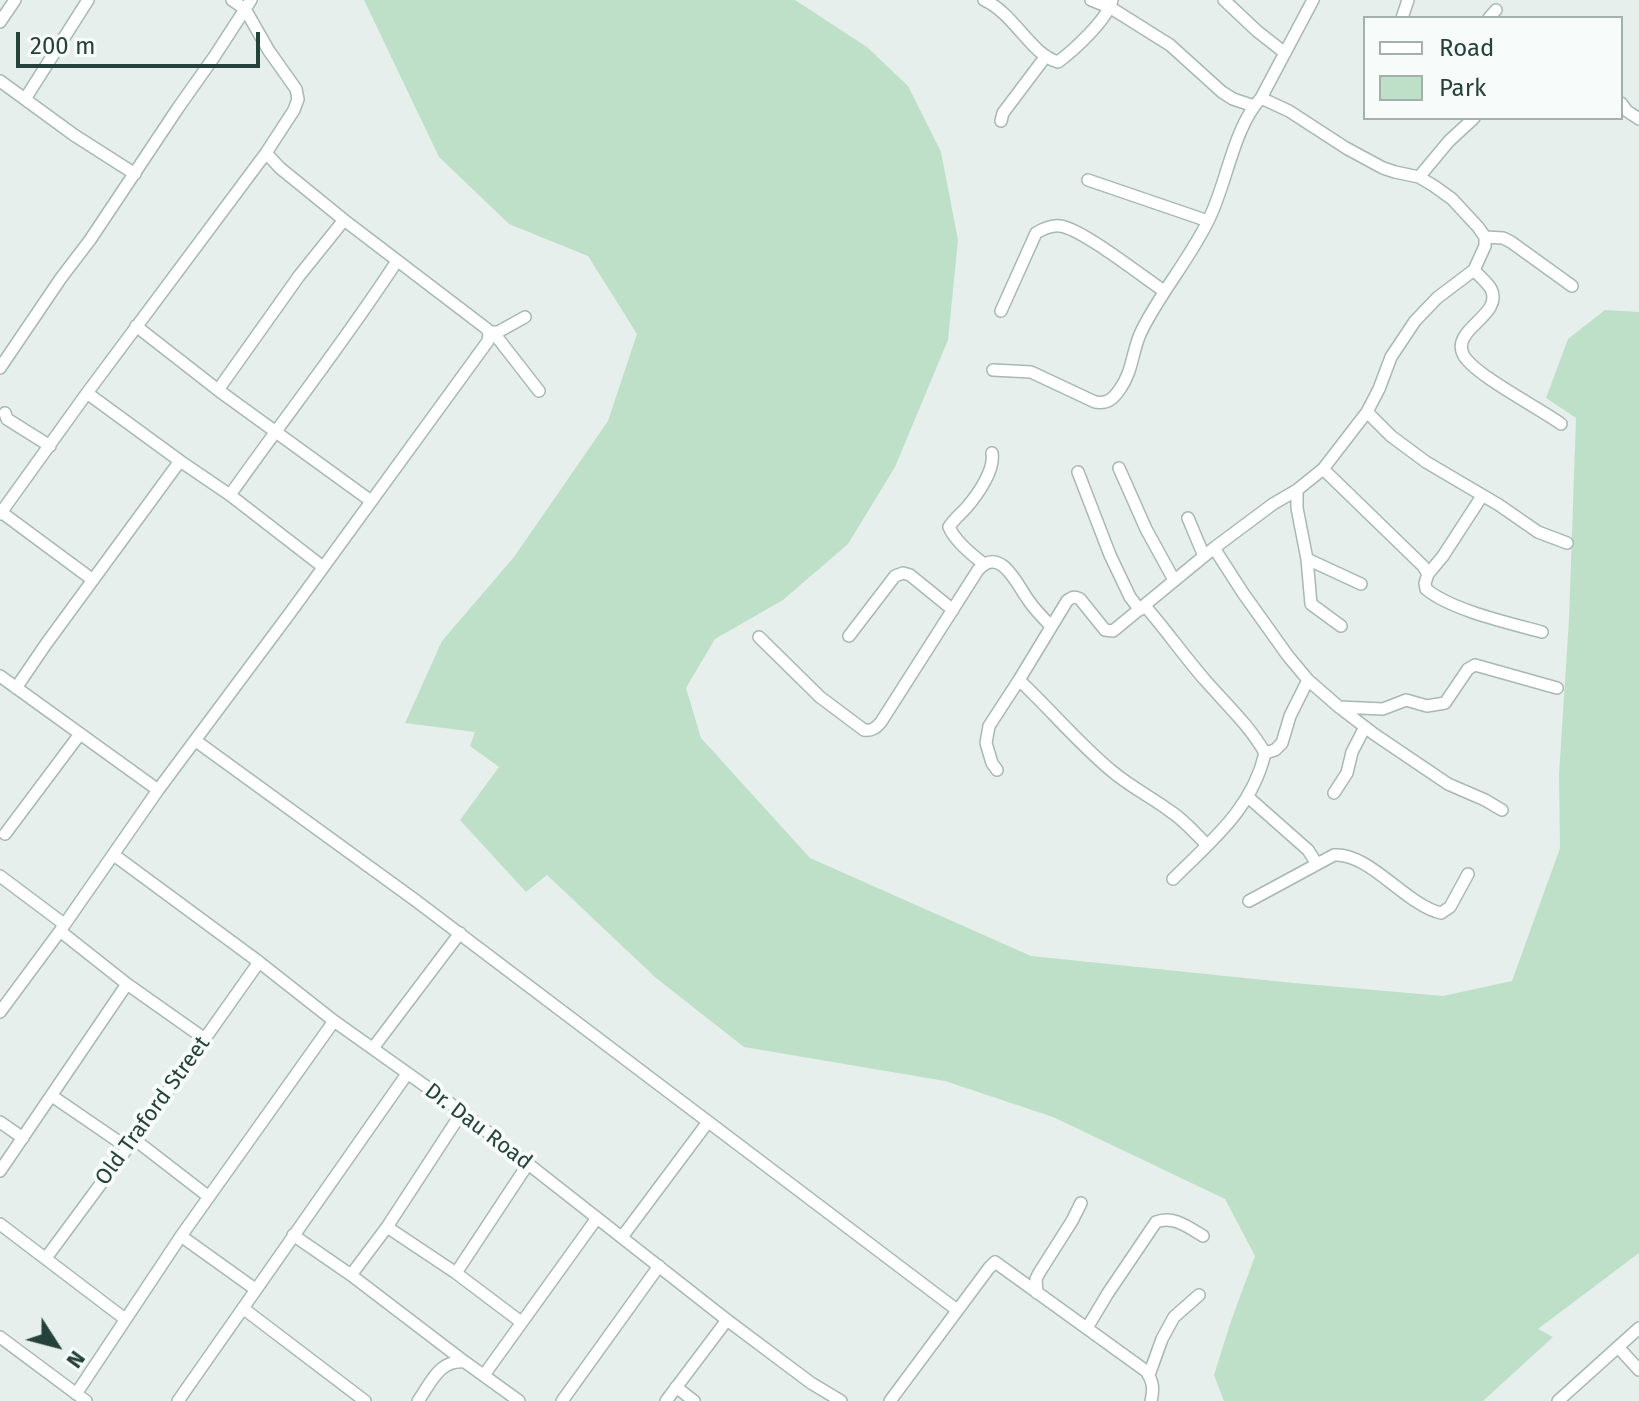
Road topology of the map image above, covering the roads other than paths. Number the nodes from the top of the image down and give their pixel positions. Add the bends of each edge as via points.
1 (15, 0) edge
2 (88, 0) edge
3 (984, 0) edge
4 (1091, 0) edge
5 (1224, 0) edge
6 (1313, 0) edge
7 (241, 3) edge
8 (1112, 4) edge
9 (0, 22) edge
10 (1285, 53) junction
11 (1046, 56) junction
12 (0, 81) edge
13 (25, 99) junction
14 (1258, 102) junction
15 (1623, 106) edge
16 (1639, 119) edge
17 (1472, 120) edge
18 (1001, 121) dead end
19 (266, 153) junction
20 (135, 174) junction
21 (1419, 177) junction
22 (1088, 180) dead end
23 (344, 220) junction
24 (1208, 221) junction
25 (1485, 237) junction
26 (397, 261) junction
27 (1474, 270) junction
28 (1572, 286) dead end
29 (1164, 291) junction
30 (1001, 311) dead end
31 (525, 317) dead end
32 (136, 326) junction
33 (490, 332) junction
34 (0, 368) edge
35 (993, 370) dead end
36 (218, 390) junction
37 (539, 391) dead end
38 (87, 393) junction
39 (1367, 412) junction
40 (5, 413) dead end
41 (1561, 424) dead end
42 (275, 432) junction
43 (50, 446) junction
44 (992, 453) dead end
45 (180, 461) junction
46 (1119, 468) dead end
47 (1323, 469) junction
48 (1078, 472) dead end
49 (1297, 490) junction
50 (230, 495) junction
51 (1482, 496) junction
52 (371, 501) junction
53 (1, 513) edge
54 (1188, 518) dead end
55 (1567, 543) dead end
56 (1214, 548) junction
57 (1204, 556) junction
58 (1307, 559) junction
59 (984, 564) junction
60 (323, 567) junction
61 (1428, 574) junction
62 (93, 580) junction
63 (1174, 580) junction
64 (1361, 584) dead end
65 (1142, 608) junction
66 (953, 610) junction
67 (1051, 626) junction
68 (1341, 626) dead end
69 (1542, 632) dead end
70 (849, 636) dead end
71 (759, 637) dead end
72 (0, 676) edge
73 (1019, 680) junction
74 (1308, 680) junction
75 (16, 688) junction
76 (1557, 688) dead end
77 (1339, 707) junction
78 (1365, 727) junction
79 (80, 734) junction
80 (196, 741) junction
81 (1265, 753) junction
82 (997, 770) dead end
83 (158, 790) junction
84 (1334, 793) dead end
85 (1248, 797) junction
86 (1502, 810) dead end
87 (2, 835) edge
88 (1207, 845) junction
89 (114, 855) junction
90 (1317, 864) junction
91 (1468, 874) dead end
92 (0, 876) edge
93 (1173, 879) dead end
94 (1249, 901) dead end
95 (62, 928) junction
96 (460, 933) junction
97 (259, 962) junction
98 (127, 984) junction
99 (0, 1012) edge
100 (334, 1021) junction
101 (205, 1039) junction
102 (373, 1048) junction
103 (407, 1074) junction
104 (52, 1096) junction
105 (462, 1112) junction
106 (0, 1122) edge
107 (708, 1122) junction
108 (23, 1138) junction
109 (131, 1143) junction
110 (528, 1164) junction
111 (0, 1171) edge
112 (209, 1197) junction
113 (1081, 1203) dead end
114 (597, 1218) junction
115 (0, 1224) edge
116 (387, 1227) junction
117 (293, 1235) junction
118 (181, 1236) junction
119 (1203, 1236) dead end
120 (622, 1237) junction
121 (46, 1258) junction
122 (659, 1266) junction
123 (456, 1273) junction
124 (351, 1275) junction
125 (255, 1289) junction
126 (1037, 1293) junction
127 (1199, 1295) dead end
128 (244, 1309) junction
129 (957, 1310) junction
130 (125, 1319) junction
131 (727, 1320) junction
132 (521, 1322) junction
133 (1087, 1328) junction
134 (1639, 1328) edge
135 (0, 1337) edge
136 (1618, 1347) junction
137 (465, 1362) junction
138 (1639, 1370) edge
139 (484, 1375) junction
140 (1149, 1375) junction
141 (676, 1387) junction
142 (81, 1397) edge
143 (178, 1401) edge
144 (365, 1401) edge
145 (418, 1401) edge
146 (519, 1401) edge
147 (562, 1401) edge
148 (666, 1401) edge
149 (694, 1401) edge
150 (840, 1401) edge
151 (890, 1401) edge
152 (1151, 1401) edge
153 (1558, 1401) edge

1 - 9 street
2 - 13 street
3 - 11 street via 1008,16
4 - 8 street
5 - 10 street
6 - 10 street
7 - 19 street via 298,99
7 - 20 street
8 - 11 street via 1060,61
8 - 14 street via 1170,45 1222,92
10 - 14 street
11 - 18 street
12 - 13 street
13 - 20 street
14 - 21 street via 1289,111 1383,168
14 - 24 street via 1234,148
15 - 16 street
17 - 21 street
19 - 23 street
19 - 32 street
20 - 34 street
21 - 25 street via 1452,199
22 - 24 street
23 - 26 street
23 - 36 street
24 - 29 street
25 - 27 street
25 - 28 street via 1511,242
26 - 33 street
26 - 42 street
27 - 39 street via 1415,321 1391,357
27 - 41 street via 1493,297 1465,336 1463,354
29 - 30 street via 1079,234 1055,226 1036,233
29 - 35 street via 1135,348 1131,371 1104,403 1031,372
31 - 33 street
32 - 36 street
32 - 38 street
33 - 37 street
33 - 52 street
36 - 42 street
38 - 43 street
38 - 45 street
39 - 47 street
39 - 51 street via 1408,449
40 - 43 street
42 - 50 street
42 - 52 street
43 - 53 street
44 - 59 street via 993,465 985,479 949,527
45 - 50 street
45 - 62 street
46 - 63 street
47 - 49 street
47 - 61 street
48 - 65 street via 1110,555 1130,597
49 - 56 street
49 - 58 street
50 - 60 street
51 - 55 street via 1538,532
51 - 61 street
52 - 60 street
53 - 62 street
54 - 57 street
56 - 57 street
56 - 74 street
57 - 63 street
58 - 64 street
58 - 68 street via 1311,604
59 - 66 street
59 - 67 street via 994,562 1010,572
60 - 80 street
61 - 69 street via 1426,589 1441,600
62 - 75 street
63 - 65 street
65 - 67 street via 1110,631 1075,596
65 - 81 street
66 - 70 street via 903,573 895,576
66 - 71 street via 877,728 870,730 820,697
67 - 73 street
72 - 75 street
73 - 82 street via 986,734
73 - 88 street via 1098,759 1171,811
74 - 77 street
74 - 81 street via 1282,743
75 - 79 street
76 - 77 street via 1475,665 1445,703 1427,706 1406,700 1383,709
77 - 78 street
78 - 84 street
78 - 86 street via 1448,784
79 - 83 street
79 - 87 street
80 - 83 street
80 - 96 street
81 - 85 street
83 - 89 street
85 - 88 street
85 - 90 street
88 - 93 street
89 - 95 street
89 - 97 street, Dr. Dau Road
90 - 91 street via 1334,855 1350,856 1441,913
90 - 94 street
92 - 95 street
95 - 98 street
95 - 99 street
96 - 102 street
96 - 107 street
97 - 100 street, Dr. Dau Road
97 - 101 street, Old Traford Street
98 - 101 street
98 - 104 street
100 - 102 street, Dr. Dau Road
100 - 112 street
101 - 109 street, Old Traford Street
102 - 103 street, Dr. Dau Road
103 - 105 street, Dr. Dau Road
103 - 117 street
104 - 108 street
104 - 109 street
105 - 110 street, Dr. Dau Road
105 - 116 street
106 - 108 street
107 - 120 street
107 - 129 street
108 - 111 street
109 - 112 street
109 - 121 street, Old Traford Street
110 - 114 street, Dr. Dau Road
110 - 123 street
112 - 118 street
113 - 126 street via 1036,1279
114 - 120 street, Dr. Dau Road
114 - 132 street
115 - 121 street
116 - 123 street
116 - 124 street
117 - 124 street
117 - 125 street
118 - 125 street
118 - 130 street
119 - 133 street via 1172,1220 1156,1222
120 - 122 street, Dr. Dau Road
121 - 130 street
122 - 131 street, Dr. Dau Road
122 - 147 street
123 - 132 street
124 - 137 street
125 - 128 street
126 - 129 street via 995,1262
126 - 133 street
127 - 140 street via 1174,1317
128 - 143 street
128 - 144 street
129 - 151 street
130 - 142 street
131 - 141 street
131 - 150 street, Dr. Dau Road
132 - 139 street
133 - 140 street
134 - 136 street
135 - 142 street
136 - 138 street
136 - 153 street
137 - 139 street
137 - 145 street via 443,1366
139 - 146 street
140 - 152 street
141 - 148 street
141 - 149 street

